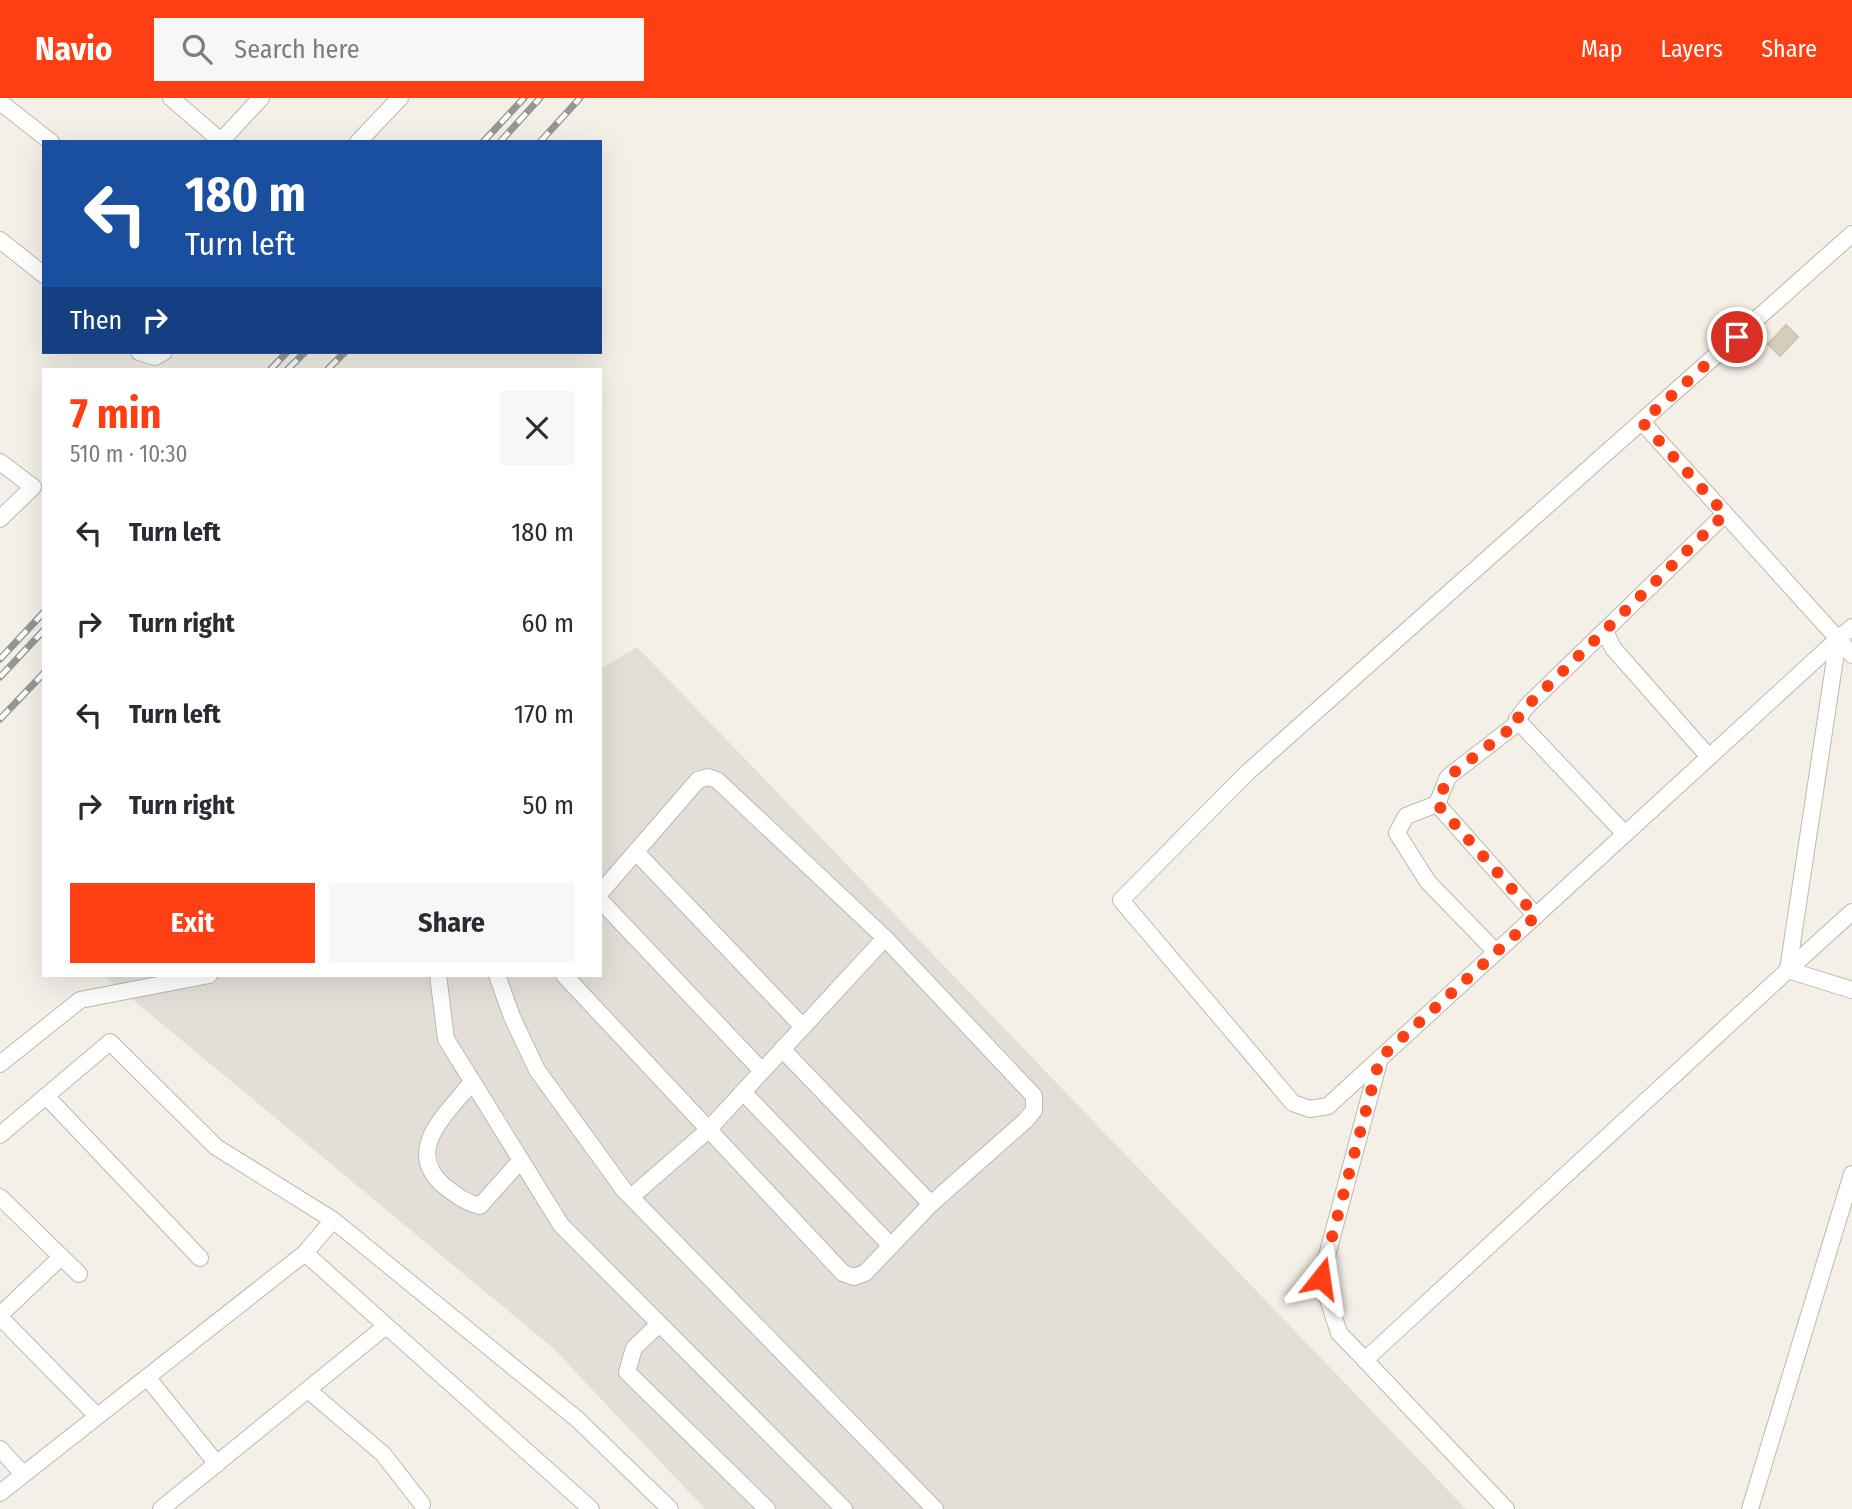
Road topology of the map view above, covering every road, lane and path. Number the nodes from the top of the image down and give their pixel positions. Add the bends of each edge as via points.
1 (172, 98) edge
2 (261, 98) edge
3 (400, 98) edge
4 (0, 102) edge
5 (48, 140) edge
6 (220, 140) edge
7 (222, 140) edge
8 (360, 140) edge
9 (1852, 234) edge
10 (0, 240) edge
11 (42, 273) edge
12 (1642, 422) junction
13 (0, 462) edge
14 (1725, 514) junction
15 (0, 519) edge
16 (1852, 626) edge
17 (1606, 633) junction
18 (1838, 639) junction
19 (1852, 655) edge
20 (1519, 722) junction
21 (1709, 757) junction
22 (1437, 804) junction
23 (1625, 834) junction
24 (636, 852) junction
25 (602, 891) edge
26 (602, 902) edge
27 (1852, 912) edge
28 (1536, 916) junction
29 (885, 939) junction
30 (1496, 952) junction
31 (1788, 970) junction
32 (189, 977) edge
33 (438, 977) edge
34 (498, 977) edge
35 (566, 977) edge
36 (129, 983) edge
37 (1852, 990) edge
38 (803, 1027) junction
39 (782, 1049) junction
40 (1380, 1058) junction
41 (0, 1064) edge
42 (762, 1071) junction
43 (472, 1082) junction
44 (743, 1091) junction
45 (46, 1096) junction
46 (708, 1131) junction
47 (0, 1135) edge
48 (521, 1160) junction
49 (1852, 1174) edge
50 (0, 1197) edge
51 (631, 1197) junction
52 (931, 1204) junction
53 (333, 1220) junction
54 (891, 1246) junction
55 (304, 1253) junction
56 (61, 1257) junction
57 (200, 1258) dead end
58 (79, 1274) dead end
59 (0, 1316) edge
60 (659, 1324) junction
61 (386, 1326) junction
62 (1365, 1360) junction
63 (147, 1377) junction
64 (308, 1390) junction
65 (97, 1416) junction
66 (0, 1449) edge
67 (217, 1464) junction
68 (23, 1475) junction
69 (0, 1493) edge
70 (573, 1503) edge
71 (423, 1507) edge
72 (162, 1509) edge
73 (591, 1509) edge
74 (670, 1509) edge
75 (767, 1509) edge
76 (844, 1509) edge
77 (935, 1509) edge
78 (1506, 1509) edge
79 (1750, 1509) edge

1 - 6 street
2 - 7 street
3 - 8 street
4 - 5 street
9 - 12 street
10 - 11 street
12 - 14 street
12 - 40 street via 1248,772 1121,900 1293,1103 1310,1109 1328,1106
13 - 15 street via 33,486
14 - 17 street
14 - 18 street
16 - 18 street
17 - 20 street via 1528,705
17 - 21 street via 1613,648
18 - 19 street
18 - 21 street
18 - 31 street
20 - 22 street via 1448,777
20 - 23 street
21 - 23 street
22 - 28 street
22 - 30 street via 1406,816 1397,833 1428,883
23 - 28 street
24 - 25 street
24 - 29 street via 698,780 717,780
24 - 38 street
26 - 42 street
27 - 31 street
28 - 30 street
29 - 38 street
29 - 52 street via 1034,1096 1034,1110 1026,1120
30 - 40 street
31 - 37 street
31 - 62 street
32 - 36 street
33 - 43 street via 446,1039
34 - 51 street via 537,1070
35 - 46 street
36 - 41 street via 80,1000
38 - 39 street
39 - 42 street
39 - 52 street
40 - 62 street via 1321,1278 1339,1333
42 - 44 street
43 - 48 street
43 - 48 street via 430,1137 425,1152 429,1172 464,1202 480,1206
44 - 46 street
44 - 54 street
45 - 47 street
45 - 53 street via 110,1042 216,1147
45 - 57 street
46 - 51 street
46 - 54 street via 843,1273 854,1278 865,1273
48 - 60 street via 561,1225
49 - 79 street
50 - 56 street
51 - 77 street
52 - 54 street
53 - 55 street
53 - 74 street via 577,1419
55 - 61 street
55 - 63 street
56 - 58 street
56 - 59 street
59 - 65 street
60 - 75 street via 634,1348 627,1372
60 - 76 street
61 - 64 street
61 - 70 street
62 - 78 street
63 - 65 street
63 - 67 street
64 - 67 street
64 - 71 street via 383,1454
65 - 68 street
66 - 68 street
67 - 72 street
68 - 69 street
70 - 73 street

